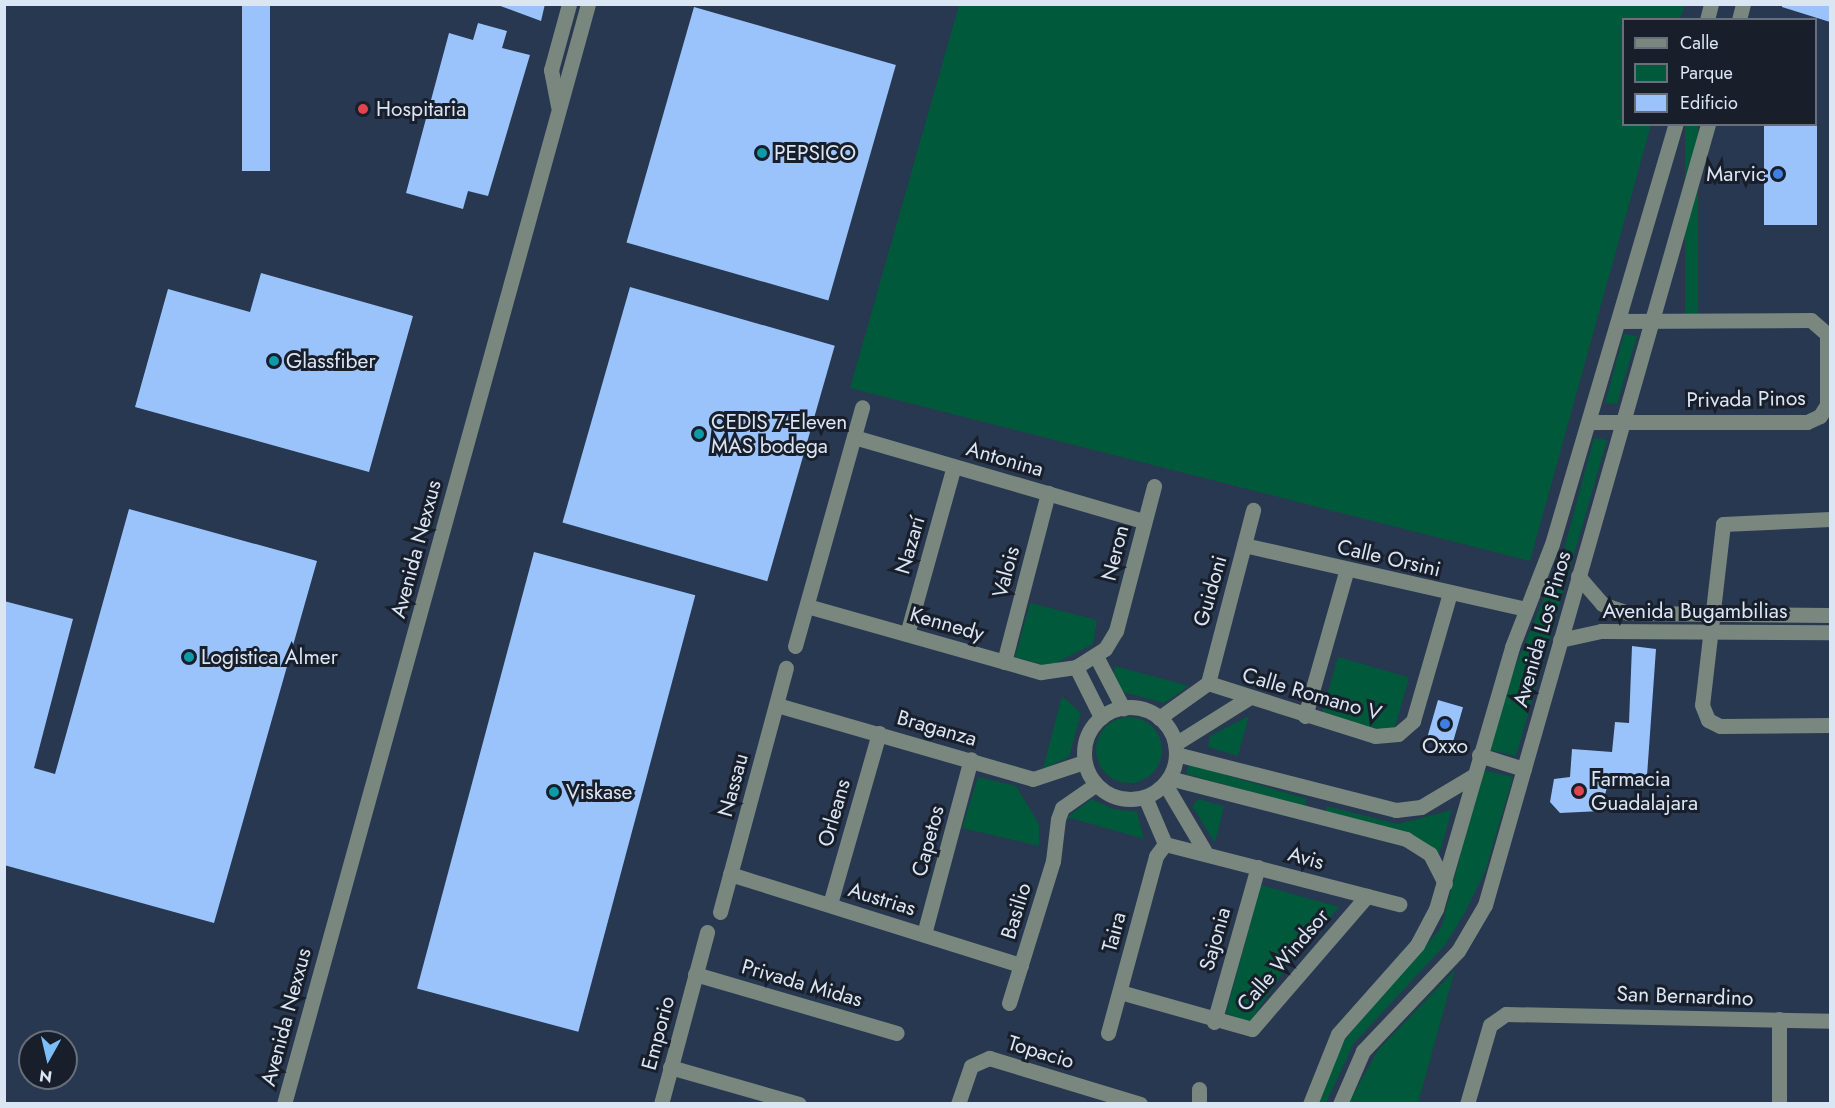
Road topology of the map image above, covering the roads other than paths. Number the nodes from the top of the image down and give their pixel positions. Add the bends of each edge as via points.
1 (569, 4) edge
2 (588, 4) edge
3 (559, 110) junction
4 (1675, 126) edge
5 (1707, 126) edge
6 (1619, 321) junction
7 (1651, 321) junction
8 (862, 407) dead end
9 (1589, 422) junction
10 (1622, 422) junction
11 (854, 437) junction
12 (954, 466) junction
13 (1154, 486) dead end
14 (1048, 493) junction
15 (1253, 510) dead end
16 (1830, 519) edge
17 (1144, 521) junction
18 (1244, 545) junction
19 (1347, 569) junction
20 (1578, 576) junction
21 (1450, 593) junction
22 (807, 606) junction
23 (1526, 609) junction
24 (1710, 614) junction
25 (1830, 615) edge
26 (1116, 631) joint
27 (1830, 632) edge
28 (1709, 633) junction
29 (907, 634) junction
30 (1560, 640) junction
31 (795, 646) dead end
32 (1096, 656) junction
33 (1004, 662) junction
34 (1076, 667) junction
35 (786, 668) dead end
36 (1208, 683) junction
37 (1247, 699) junction
38 (777, 705) junction
39 (1123, 708) junction
40 (1305, 716) junction
41 (1101, 717) junction
42 (1159, 718) junction
43 (1830, 725) edge
44 (879, 733) junction
45 (1175, 749) junction
46 (1479, 755) junction
47 (971, 759) junction
48 (1084, 762) junction
49 (1524, 769) junction
50 (1473, 776) junction
51 (1167, 781) junction
52 (1095, 785) junction
53 (1324, 793) junction
54 (1145, 797) junction
55 (1318, 815) junction
56 (1165, 844) junction
57 (1204, 850) junction
58 (1258, 867) junction
59 (730, 874) junction
60 (1445, 883) junction
61 (1367, 896) junction
62 (830, 904) junction
63 (1399, 904) dead end
64 (720, 912) dead end
65 (707, 932) dead end
66 (924, 934) junction
67 (1021, 965) junction
68 (695, 974) junction
69 (1120, 992) junction
70 (1009, 1003) dead end
71 (1779, 1020) junction
72 (1830, 1021) edge
73 (1214, 1022) junction
74 (897, 1033) dead end
75 (1108, 1033) dead end
76 (670, 1067) junction
77 (284, 1104) edge
78 (661, 1104) edge
79 (799, 1104) edge
80 (958, 1104) edge
81 (1140, 1104) edge
82 (1310, 1104) edge
83 (1340, 1104) edge
84 (1467, 1104) edge
85 (1779, 1104) edge

1 - 3 street via 551,70
2 - 3 street, Avenida Nexxus
3 - 77 street, Avenida Nexxus
4 - 6 street, Avenida Los Pinos
5 - 7 street, Avenida Los Pinos
6 - 7 street
6 - 9 street, Avenida Los Pinos
7 - 10 street, Avenida Los Pinos
7 - 10 street, Privada Pinos via 1816,322 1828,339 1827,405 1820,416 1807,422
8 - 11 street
9 - 10 street
9 - 23 street, Avenida Los Pinos
10 - 20 street, Avenida Los Pinos
11 - 12 street, Antonina
11 - 22 street
12 - 14 street, Antonina
12 - 29 street, Nazarí
13 - 17 street, Neron
14 - 17 street, Antonina
14 - 33 street, Valois
15 - 18 street, Guidoni
16 - 24 street via 1731,520 1720,528
17 - 26 street, Neron
18 - 19 street, Calle Orsini
18 - 36 street, Guidoni
19 - 21 street, Calle Orsini
19 - 40 street
20 - 24 street, Avenida Bugambilias via 1595,598 1616,610
20 - 30 street, Avenida Los Pinos
21 - 23 street, Calle Orsini
21 - 40 street, Calle Romano V via 1419,703 1405,730 1375,736
22 - 29 street, Kennedy
22 - 31 street
23 - 46 street, Avenida Los Pinos
24 - 25 street, Avenida Bugambilias
24 - 28 street
26 - 32 street, Kennedy
27 - 28 street, Avenida Bugambilias
28 - 30 street, Avenida Bugambilias via 1601,631
28 - 43 street via 1702,705 1706,717 1724,727
29 - 33 street, Kennedy
30 - 49 street, Avenida Los Pinos
32 - 34 street, Kennedy
32 - 39 street
33 - 34 street, Kennedy via 1041,672
34 - 41 street
35 - 38 street, Nassau
36 - 37 street, Calle Romano V
36 - 42 street
37 - 40 street, Calle Romano V
37 - 45 street
38 - 44 street, Braganza
38 - 59 street, Nassau
39 - 41 street
39 - 42 street
41 - 48 street via 1084,746
42 - 45 street
44 - 47 street, Braganza
44 - 62 street, Orleans
45 - 51 street
45 - 53 street
46 - 49 street
46 - 50 street, Avenida Los Pinos
47 - 48 street, Braganza via 1041,779
47 - 66 street, Capetos
48 - 52 street
49 - 83 street, Avenida Los Pinos via 1485,905 1458,951 1376,1034 1354,1066
50 - 53 street via 1435,801 1407,810
50 - 60 street, Avenida Los Pinos
51 - 54 street
51 - 55 street
51 - 57 street
52 - 54 street via 1118,798
52 - 67 street, Basilio via 1062,808
53 - 55 street
54 - 56 street
55 - 60 street via 1418,845
56 - 57 street, Avis
56 - 69 street, Taira via 1156,856
57 - 58 street, Avis
58 - 61 street, Avis
58 - 73 street, Sajonia
59 - 62 street, Austrias
59 - 64 street, Nassau
60 - 82 street, Avenida Los Pinos via 1420,940 1338,1034
61 - 63 street, Avis
61 - 73 street, Calle Windsor via 1262,1024 1245,1031
62 - 66 street, Austrias
65 - 68 street, Emporio
66 - 67 street, Austrias
67 - 70 street, Basilio
68 - 74 street, Privada Midas
68 - 76 street, Emporio
69 - 73 street, Calle Windsor
69 - 75 street, Taira
71 - 72 street, San Bernardino
71 - 84 street, San Bernardino via 1506,1014 1490,1025
71 - 85 street
76 - 78 street, Emporio
76 - 79 street
80 - 81 street, Topacio via 971,1066 989,1058

